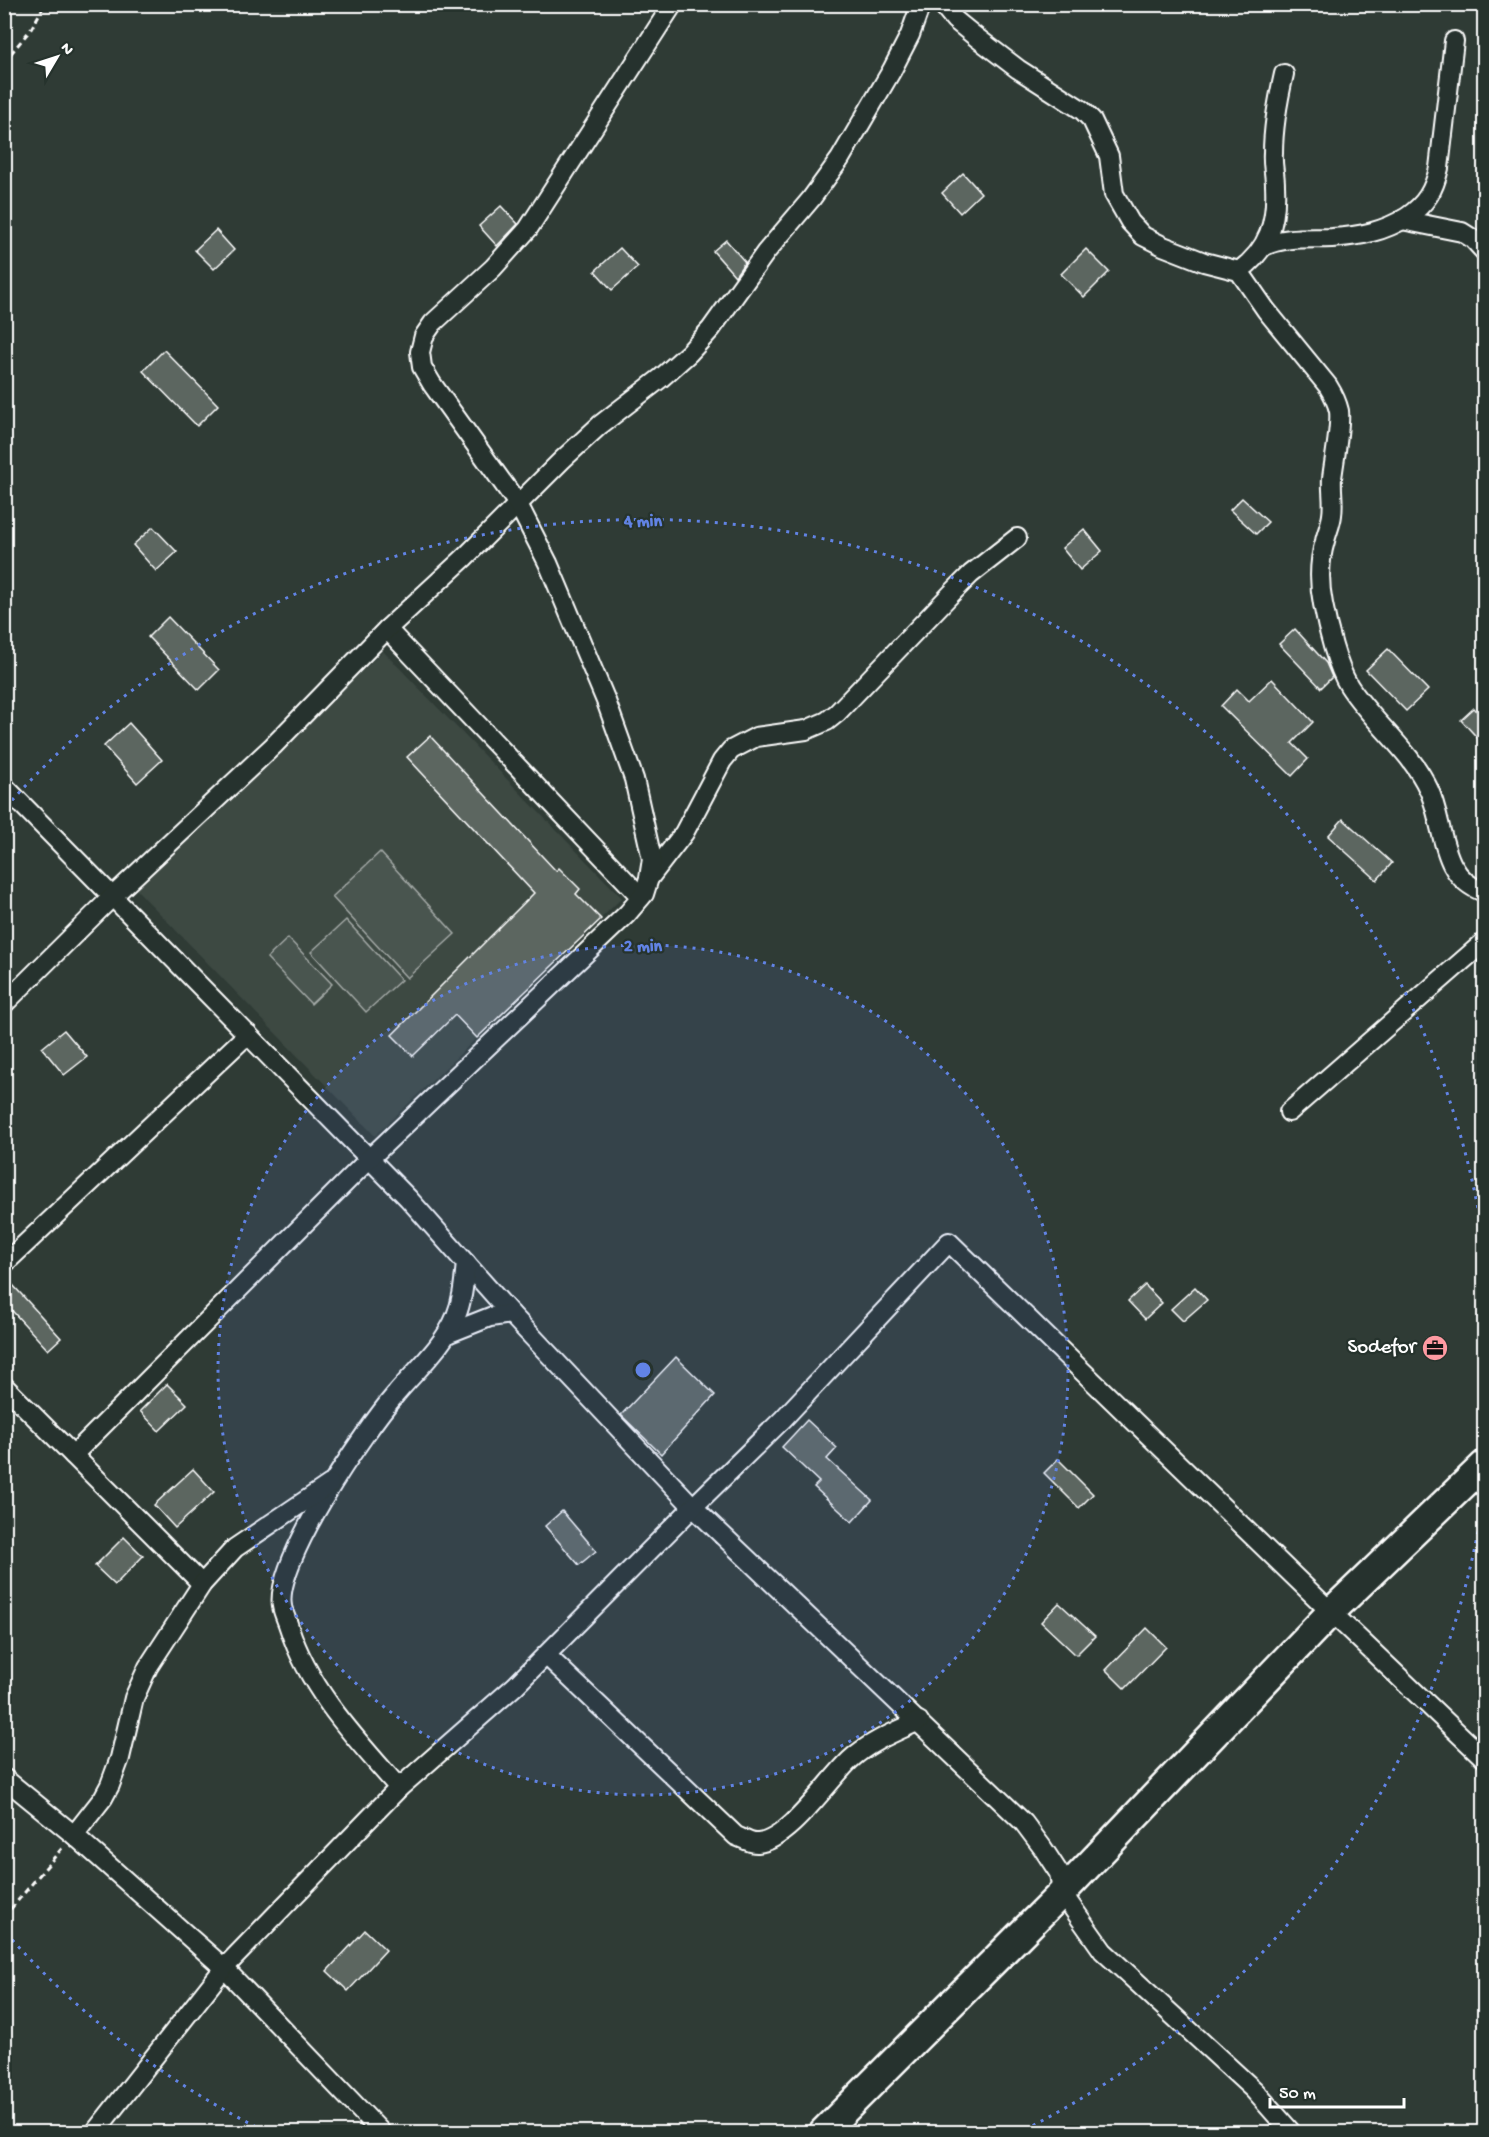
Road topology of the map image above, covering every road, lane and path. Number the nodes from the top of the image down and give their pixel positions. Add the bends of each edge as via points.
1 (45, 4) edge
2 (673, 4) edge
3 (921, 4) edge
4 (942, 4) edge
5 (1454, 40) dead end
6 (4, 62) edge
7 (1284, 74) dead end
8 (1402, 220) junction
9 (1264, 246) junction
10 (1485, 251) edge
11 (1239, 271) junction
12 (518, 504) junction
13 (1017, 538) dead end
14 (387, 628) junction
15 (4, 786) edge
16 (649, 878) junction
17 (1485, 892) edge
18 (112, 897) junction
19 (641, 897) junction
20 (1485, 942) edge
21 (4, 1004) edge
22 (248, 1034) junction
23 (1289, 1112) dead end
24 (370, 1158) junction
25 (466, 1263) junction
26 (4, 1264) edge
27 (512, 1314) junction
28 (447, 1334) junction
29 (4, 1386) edge
30 (73, 1455) junction
31 (1485, 1465) edge
32 (334, 1481) junction
33 (693, 1507) junction
34 (202, 1584) junction
35 (1331, 1612) junction
36 (546, 1655) junction
37 (919, 1721) junction
38 (1485, 1758) edge
39 (4, 1778) edge
40 (399, 1788) junction
41 (74, 1834) junction
42 (1062, 1893) junction
43 (4, 1917) edge
44 (224, 1968) junction
45 (95, 2133) edge
46 (381, 2133) edge
47 (823, 2133) edge
48 (1291, 2133) edge

1 - 6 path
2 - 12 street via 528,229 424,336 422,367
3 - 12 street via 892,70 840,159 711,329 678,363 600,425
4 - 11 street via 976,37 1092,120 1109,156 1114,194 1143,236 1204,262
5 - 8 street via 1436,184 1422,205
7 - 9 street via 1272,156 1275,205
8 - 9 street via 1366,234 1283,239
8 - 10 street via 1462,232
9 - 11 street
11 - 17 street via 1328,386 1339,412 1332,514 1321,557 1320,581 1341,669 1355,694 1421,774 1453,866 1473,888
12 - 14 street
12 - 16 street via 579,635 634,779 652,859
13 - 16 street via 971,574 827,721 806,730 756,736 731,750 684,832
14 - 18 street via 273,746
14 - 19 street
15 - 18 street
16 - 19 street
18 - 21 street
18 - 22 street
19 - 24 street
20 - 23 street
22 - 24 street
22 - 26 street
24 - 25 street
24 - 30 street
25 - 27 street
25 - 28 street via 460,1304
27 - 28 street via 490,1317
27 - 33 street
28 - 32 street via 382,1411
29 - 30 street
30 - 34 street
31 - 35 main road
32 - 34 street via 236,1548
32 - 40 street via 293,1558 281,1604 295,1646 318,1686 347,1729
33 - 35 street via 783,1419 949,1242
33 - 36 street
33 - 37 street
34 - 41 street via 148,1667 134,1698 110,1785
35 - 38 street
35 - 42 main road
36 - 37 street via 736,1836 756,1844 787,1829 862,1750
36 - 40 street
37 - 42 street via 1024,1823 1059,1873
39 - 41 street
40 - 44 street
41 - 43 path
41 - 44 street
42 - 47 main road
42 - 48 street via 1103,1951 1254,2090
44 - 45 street
44 - 46 street

